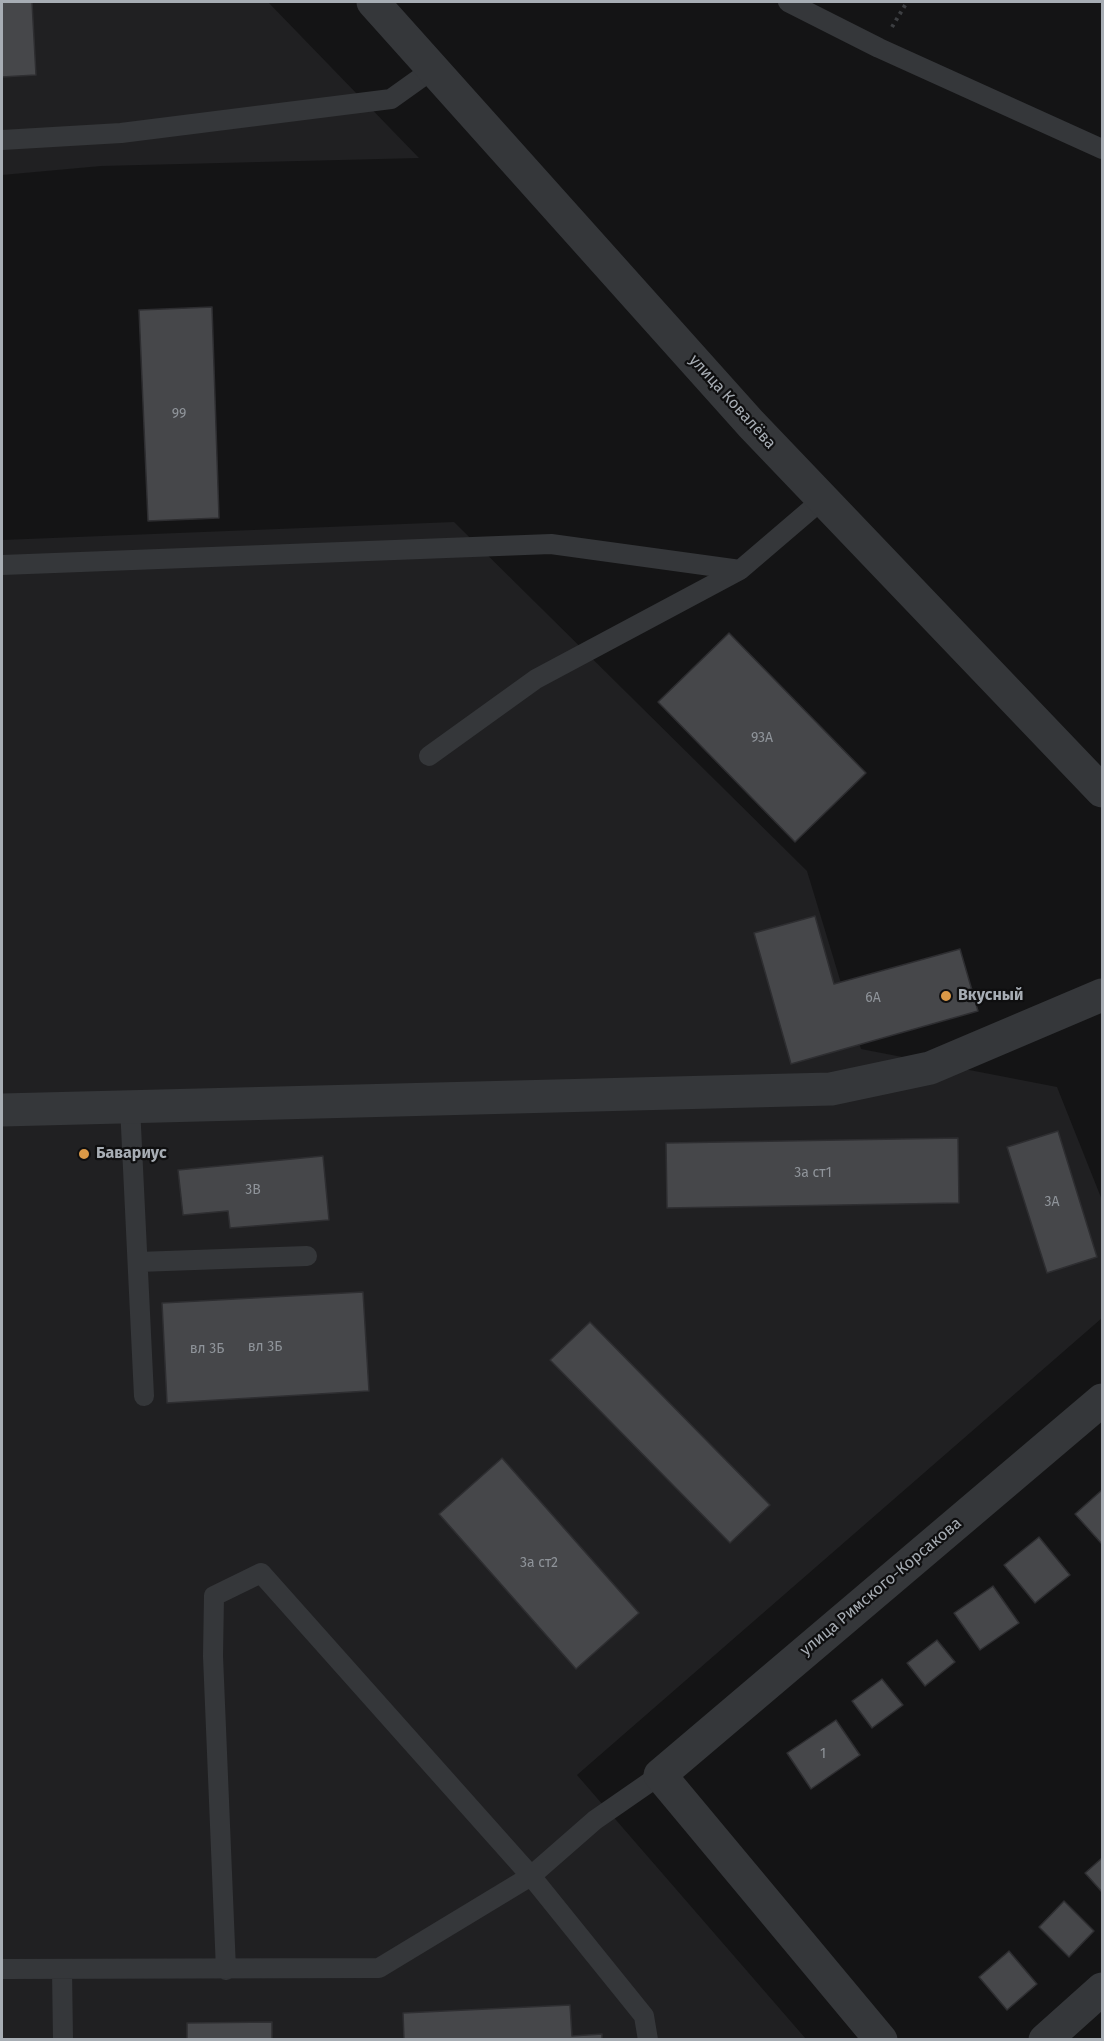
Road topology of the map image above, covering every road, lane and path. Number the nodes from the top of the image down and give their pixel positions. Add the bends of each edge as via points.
1 (373, 2) edge
2 (788, 2) edge
3 (433, 69) junction
4 (2, 140) edge
5 (1102, 148) edge
6 (823, 499) junction
7 (2, 566) edge
8 (740, 570) junction
9 (429, 756) dead end
10 (1102, 791) edge
11 (1102, 994) edge
12 (129, 1106) junction
13 (2, 1110) edge
14 (307, 1256) dead end
15 (138, 1262) junction
16 (144, 1395) dead end
17 (1102, 1400) edge
18 (660, 1775) junction
19 (531, 1876) junction
20 (2, 1969) edge
21 (62, 1969) junction
22 (226, 1970) junction
23 (1102, 1989) edge
24 (63, 2040) edge
25 (648, 2040) edge
26 (881, 2040) edge
27 (1045, 2040) edge

1 - 3 street, улица Ковалёва
2 - 5 lane via 879,48
3 - 4 lane via 391,99 121,133
3 - 6 street, улица Ковалёва
6 - 8 lane
6 - 10 street, улица Ковалёва
7 - 8 lane via 551,544
8 - 9 lane via 536,679
11 - 12 street via 930,1068 831,1089
12 - 13 street
12 - 15 lane
14 - 15 lane
15 - 16 lane
17 - 18 street, улица Римского-Корсакова
18 - 19 lane via 595,1820
18 - 26 street
19 - 22 lane via 379,1968
19 - 22 lane via 261,1573 214,1596
19 - 25 lane via 644,2016
20 - 21 lane
21 - 22 lane
21 - 24 lane
23 - 27 street

